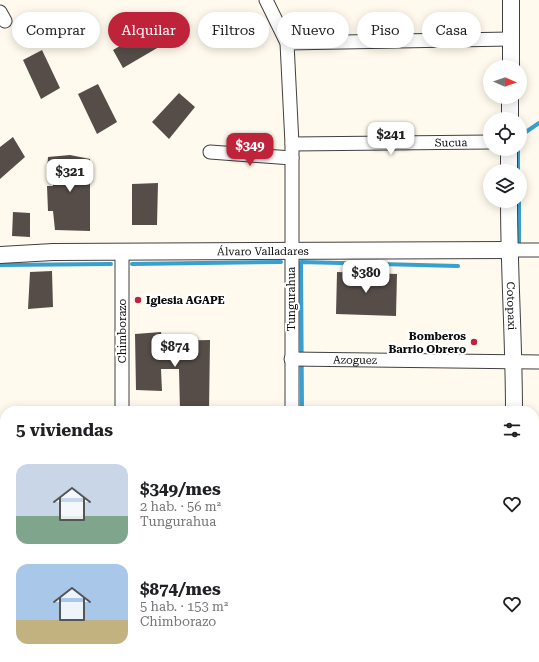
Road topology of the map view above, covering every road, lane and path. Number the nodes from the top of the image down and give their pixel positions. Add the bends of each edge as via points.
1 (266, 0) edge
2 (511, 0) edge
3 (277, 23) edge
4 (511, 39) junction
5 (349, 42) edge
6 (287, 48) edge
7 (511, 60) edge
8 (483, 142) edge
9 (292, 144) junction
10 (210, 152) dead end
11 (292, 158) junction
12 (510, 208) edge
13 (516, 250) junction
14 (539, 250) edge
15 (291, 251) junction
16 (122, 252) junction
17 (0, 255) edge
18 (292, 359) junction
19 (514, 362) junction
20 (539, 362) edge
21 (122, 406) edge
22 (292, 406) edge
23 (514, 406) edge

1 - 3 street, Tungurahua
2 - 4 street
4 - 5 street
4 - 7 street
6 - 9 street, Tungurahua
8 - 9 street, Sucua
9 - 11 street, Tungurahua
10 - 11 street
11 - 15 street, Tungurahua
12 - 13 street, Cotopaxi
13 - 14 street
13 - 15 street, Álvaro Valladares
13 - 19 street, Cotopaxi
15 - 16 street, Álvaro Valladares
15 - 18 street, Tungurahua
16 - 17 street, Álvaro Valladares
16 - 21 street, Chimborazo
18 - 19 street, Azoguez
18 - 22 street, Tungurahua
19 - 20 street, Azoguez
19 - 23 street, Cotopaxi

